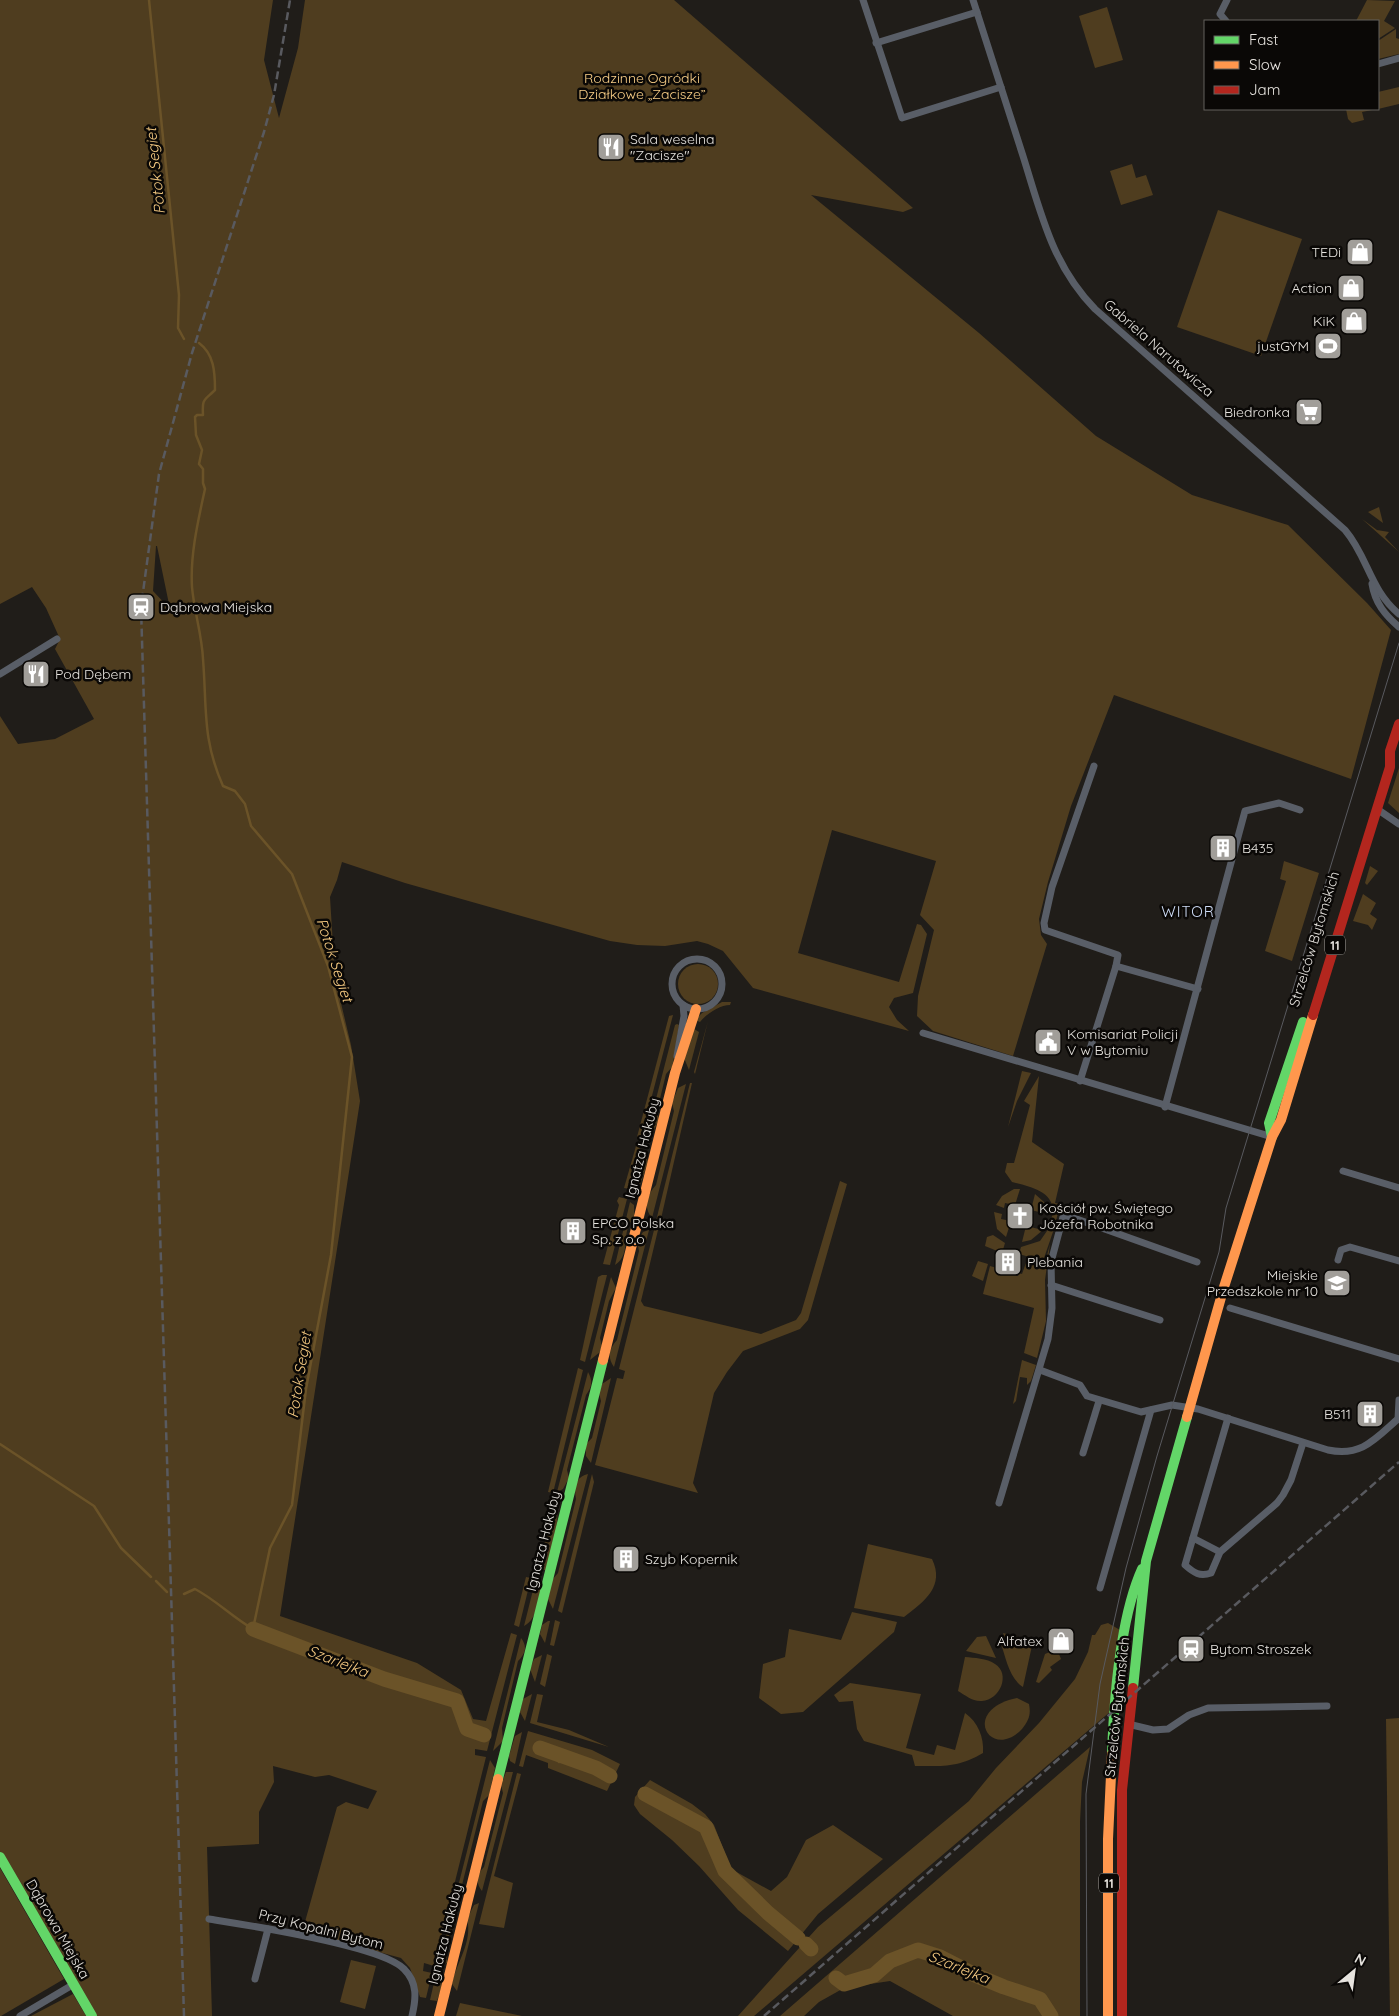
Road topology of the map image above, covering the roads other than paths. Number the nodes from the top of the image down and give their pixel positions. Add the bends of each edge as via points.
1 (863, 0) edge
2 (973, 0) edge
3 (1227, 0) edge
4 (977, 12) junction
5 (1225, 20) edge
6 (876, 43) junction
7 (1399, 58) edge
8 (1379, 64) edge
9 (1001, 87) junction
10 (1372, 581) junction
11 (1399, 614) edge
12 (1399, 628) edge
13 (57, 640) dead end
14 (0, 674) edge
15 (1399, 724) edge
16 (1390, 751) junction
17 (1094, 766) dead end
18 (1377, 809) junction
19 (1300, 810) dead end
20 (1399, 824) edge
21 (1116, 966) junction
22 (1198, 989) junction
23 (683, 1005) junction
24 (696, 1009) junction
25 (923, 1033) dead end
26 (675, 1073) junction
27 (1080, 1081) junction
28 (1165, 1107) junction
29 (1272, 1137) junction
30 (1343, 1171) dead end
31 (1399, 1188) edge
32 (1338, 1260) dead end
33 (1399, 1261) edge
34 (1197, 1262) dead end
35 (1051, 1286) junction
36 (1230, 1308) dead end
37 (1160, 1320) dead end
38 (1399, 1358) edge
39 (1040, 1370) junction
40 (1399, 1400) edge
41 (1100, 1401) junction
42 (1189, 1407) junction
43 (1151, 1410) junction
44 (1228, 1418) junction
45 (1398, 1418) edge
46 (1303, 1443) junction
47 (1083, 1453) dead end
48 (999, 1502) dead end
49 (1193, 1538) junction
50 (1220, 1552) junction
51 (1146, 1561) junction
52 (1100, 1588) dead end
53 (1328, 1706) dead end
54 (1128, 1724) junction
55 (0, 1856) edge
56 (208, 1919) dead end
57 (268, 1929) junction
58 (255, 1979) dead end
59 (74, 1984) junction
60 (20, 2016) edge
61 (92, 2016) edge
62 (412, 2016) edge
63 (439, 2016) edge
64 (1108, 2016) edge
65 (1122, 2016) edge

1 - 6 street
2 - 4 street, Gabriela Narutowicza
3 - 5 street via 1220,14
4 - 6 street
4 - 9 street, Gabriela Narutowicza
6 - 9 street via 902,118
7 - 8 street
9 - 10 street, Gabriela Narutowicza via 1059,263 1072,283 1095,309 1345,530 1358,548
10 - 11 street, Gabriela Narutowicza via 1388,605
10 - 12 street, Gabriela Narutowicza via 1374,598
13 - 14 street
15 - 16 main road, Strzelców Bytomskich / 11
16 - 18 main road, Strzelców Bytomskich / 11 via 1390,767
16 - 29 main road, Strzelców Bytomskich / 11 via 1382,764 1269,1123
17 - 21 street via 1052,886 1044,930 1118,955
18 - 20 street
18 - 29 main road, Strzelców Bytomskich / 11 via 1280,1126
19 - 22 street via 1279,803 1245,811
21 - 22 street
21 - 27 street
22 - 28 street
23 - 24 street
23 - 24 street via 674,994 674,975 687,961 706,960 717,969 722,987 714,1002
23 - 26 street, Ignatza Hakuby
24 - 26 main road, Ignatza Hakuby
25 - 27 street
26 - 63 main road, Ignatza Hakuby
27 - 28 street
28 - 29 street
29 - 42 main road, Strzelców Bytomskich / 11
30 - 31 street
32 - 33 street via 1341,1250 1350,1247
34 - 35 street via 1071,1217 1063,1217 1050,1262
35 - 37 street
35 - 39 street via 1049,1331
36 - 38 street
39 - 41 street via 1080,1384 1087,1396
39 - 48 street
40 - 45 street
41 - 43 street via 1141,1412
41 - 47 street
42 - 43 street via 1172,1405
42 - 44 street
42 - 51 main road, Strzelców Bytomskich / 11
43 - 52 street
44 - 46 street
44 - 49 street
45 - 46 street via 1359,1450 1346,1454
46 - 50 street via 1291,1480 1277,1503
49 - 50 street
49 - 50 street via 1185,1565 1194,1572 1203,1576 1211,1573
51 - 54 main road, Strzelców Bytomskich / 11
51 - 64 main road, 11 via 1137,1578 1124,1636 1111,1750
53 - 54 street via 1208,1708 1168,1729 1153,1730
54 - 65 main road, Strzelców Bytomskich / 11 via 1122,1790
55 - 59 main road, Dąbrowa Miejska
56 - 57 street, Przy Kopalni Bytom
57 - 58 street
57 - 62 street, Przy Kopalni Bytom via 392,1960 412,1980 416,2000
59 - 60 street
59 - 61 main road, Dąbrowa Miejska

